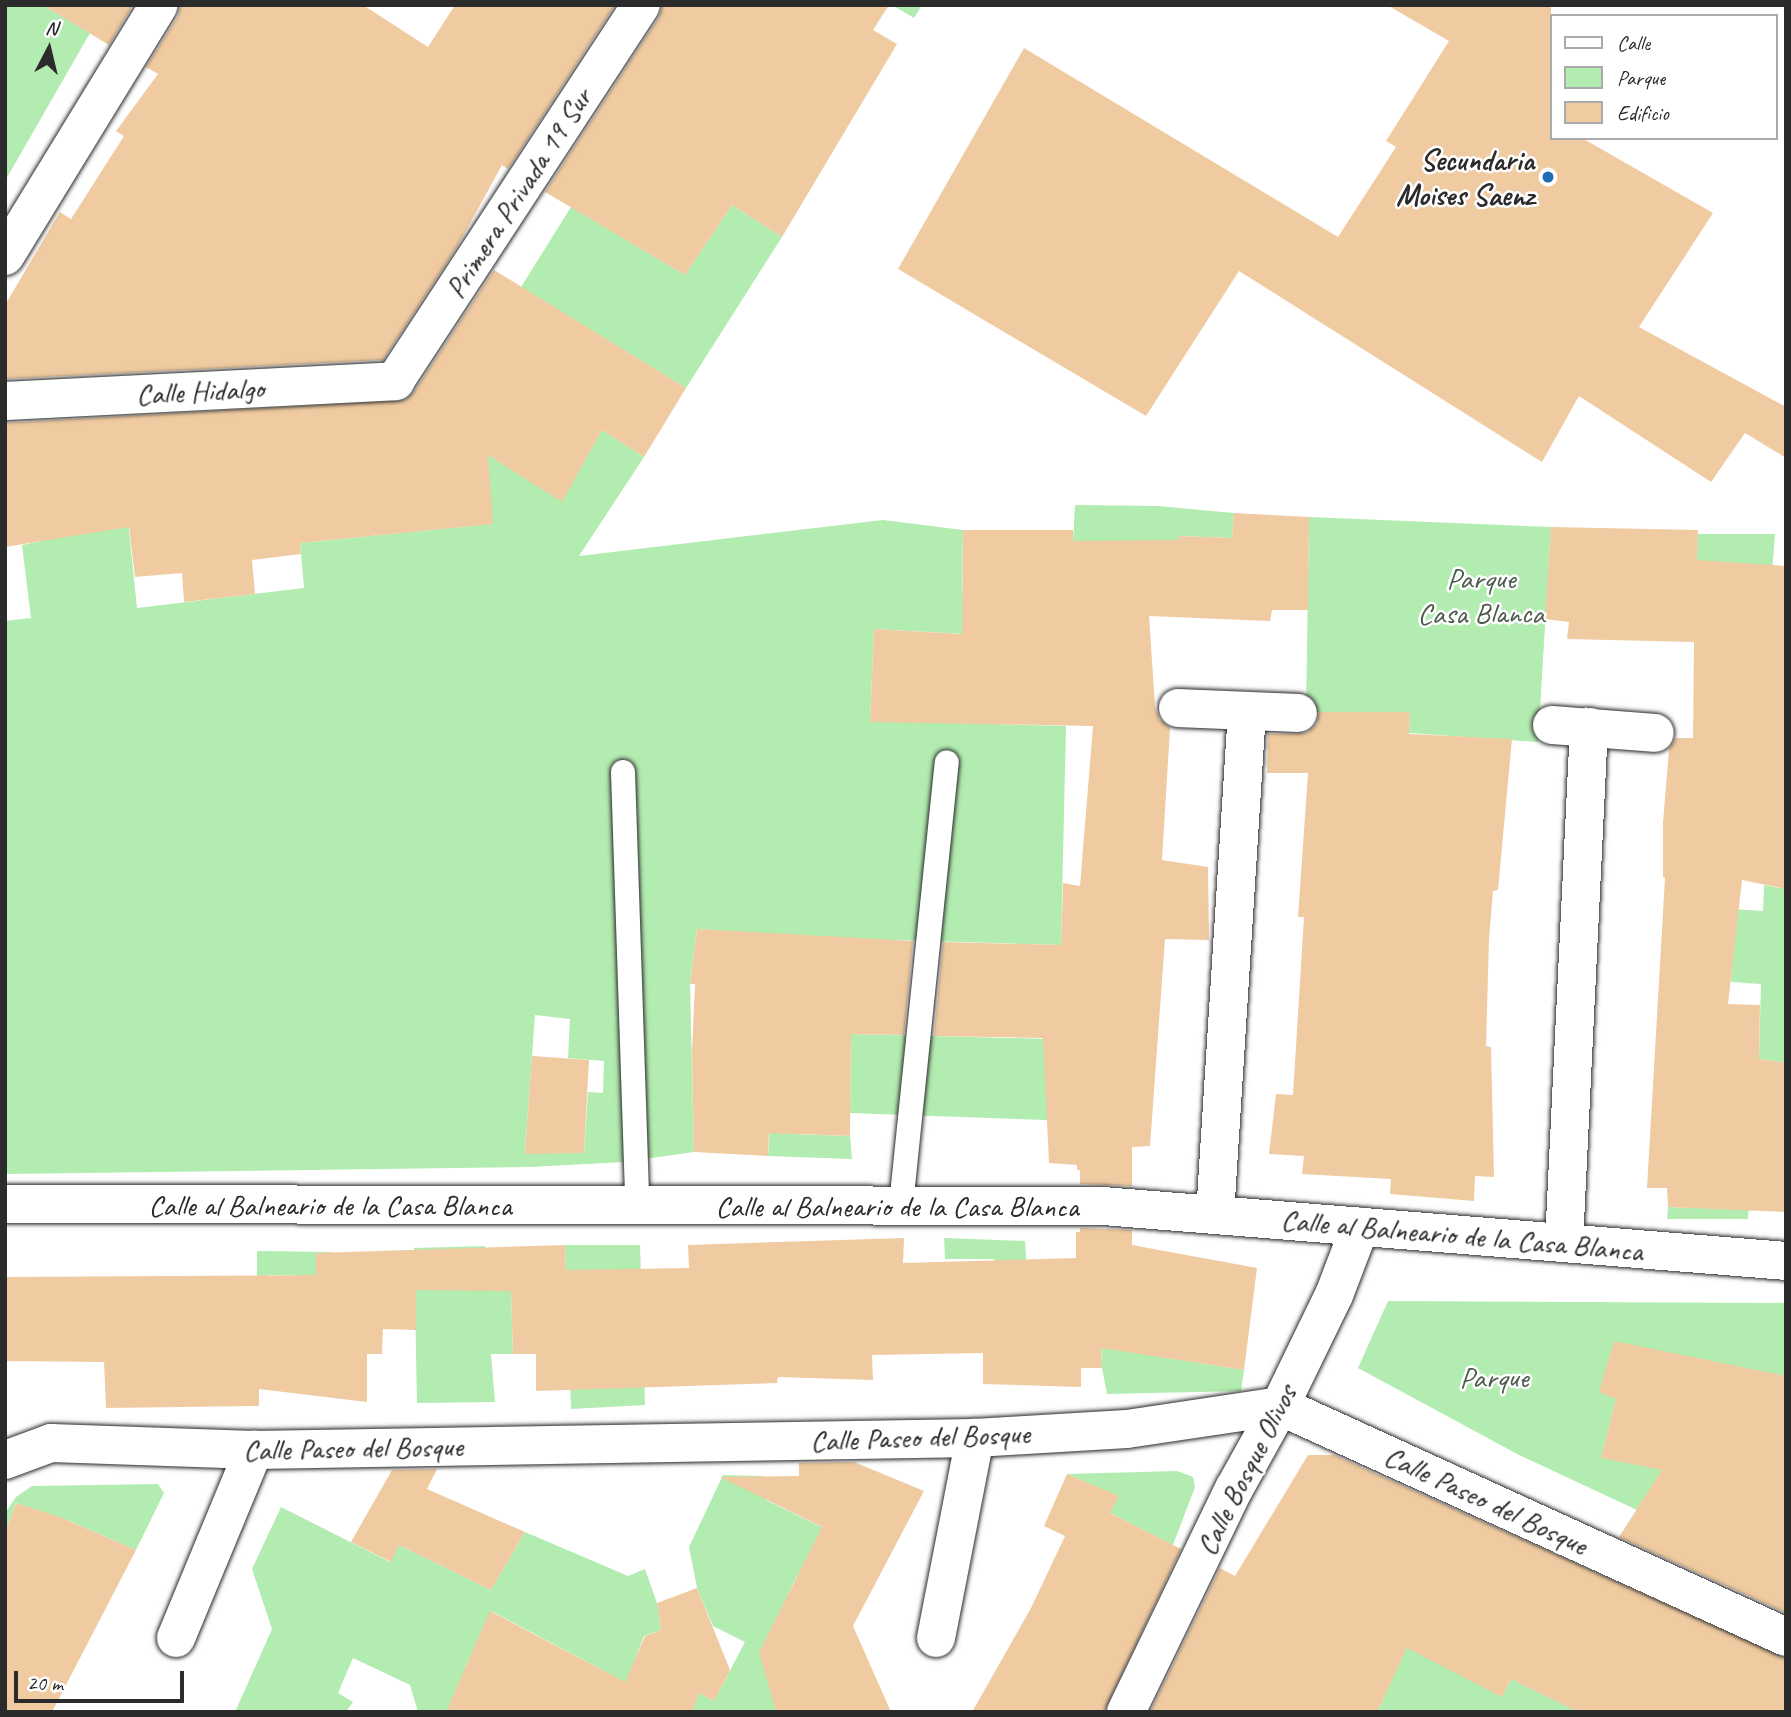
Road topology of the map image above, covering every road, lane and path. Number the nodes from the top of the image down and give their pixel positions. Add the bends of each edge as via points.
1 (159, 5) edge
2 (641, 5) edge
3 (5, 256) edge
4 (395, 381) joint
5 (5, 401) edge
6 (1178, 708) dead end
7 (1247, 711) junction
8 (1298, 713) dead end
9 (1655, 733) dead end
10 (947, 762) dead end
11 (623, 772) dead end
12 (5, 1204) edge
13 (637, 1205) junction
14 (901, 1205) junction
15 (1215, 1214) junction
16 (1360, 1227) junction
17 (1564, 1243) junction
18 (1786, 1261) edge
19 (1280, 1406) junction
20 (975, 1438) junction
21 (254, 1450) junction
22 (5, 1460) edge
23 (1786, 1637) edge
24 (176, 1638) dead end
25 (936, 1638) dead end
26 (1126, 1712) edge

1 - 3 street
2 - 4 street, Primera Privada 19 Sur
4 - 5 street, Calle Hidalgo
6 - 7 street
7 - 8 street
7 - 15 street
9 - 17 street via 1571,726
10 - 14 lane
11 - 13 lane
12 - 13 street, Calle al Balneario de la Casa Blanca
13 - 14 street, Calle al Balneario de la Casa Blanca
14 - 15 street, Calle al Balneario de la Casa Blanca via 1103,1206
15 - 16 street, Calle al Balneario de la Casa Blanca
16 - 17 street, Calle al Balneario de la Casa Blanca
16 - 19 street, Calle Bosque Olivos via 1334,1295
17 - 18 street, Calle al Balneario de la Casa Blanca
19 - 20 street, Calle Paseo del Bosque via 1127,1429
19 - 23 street, Calle Paseo del Bosque
19 - 26 street, Calle Bosque Olivos via 1234,1489
20 - 21 street, Calle Paseo del Bosque
20 - 25 street
21 - 22 street, Calle Paseo del Bosque via 51,1443
21 - 24 street

